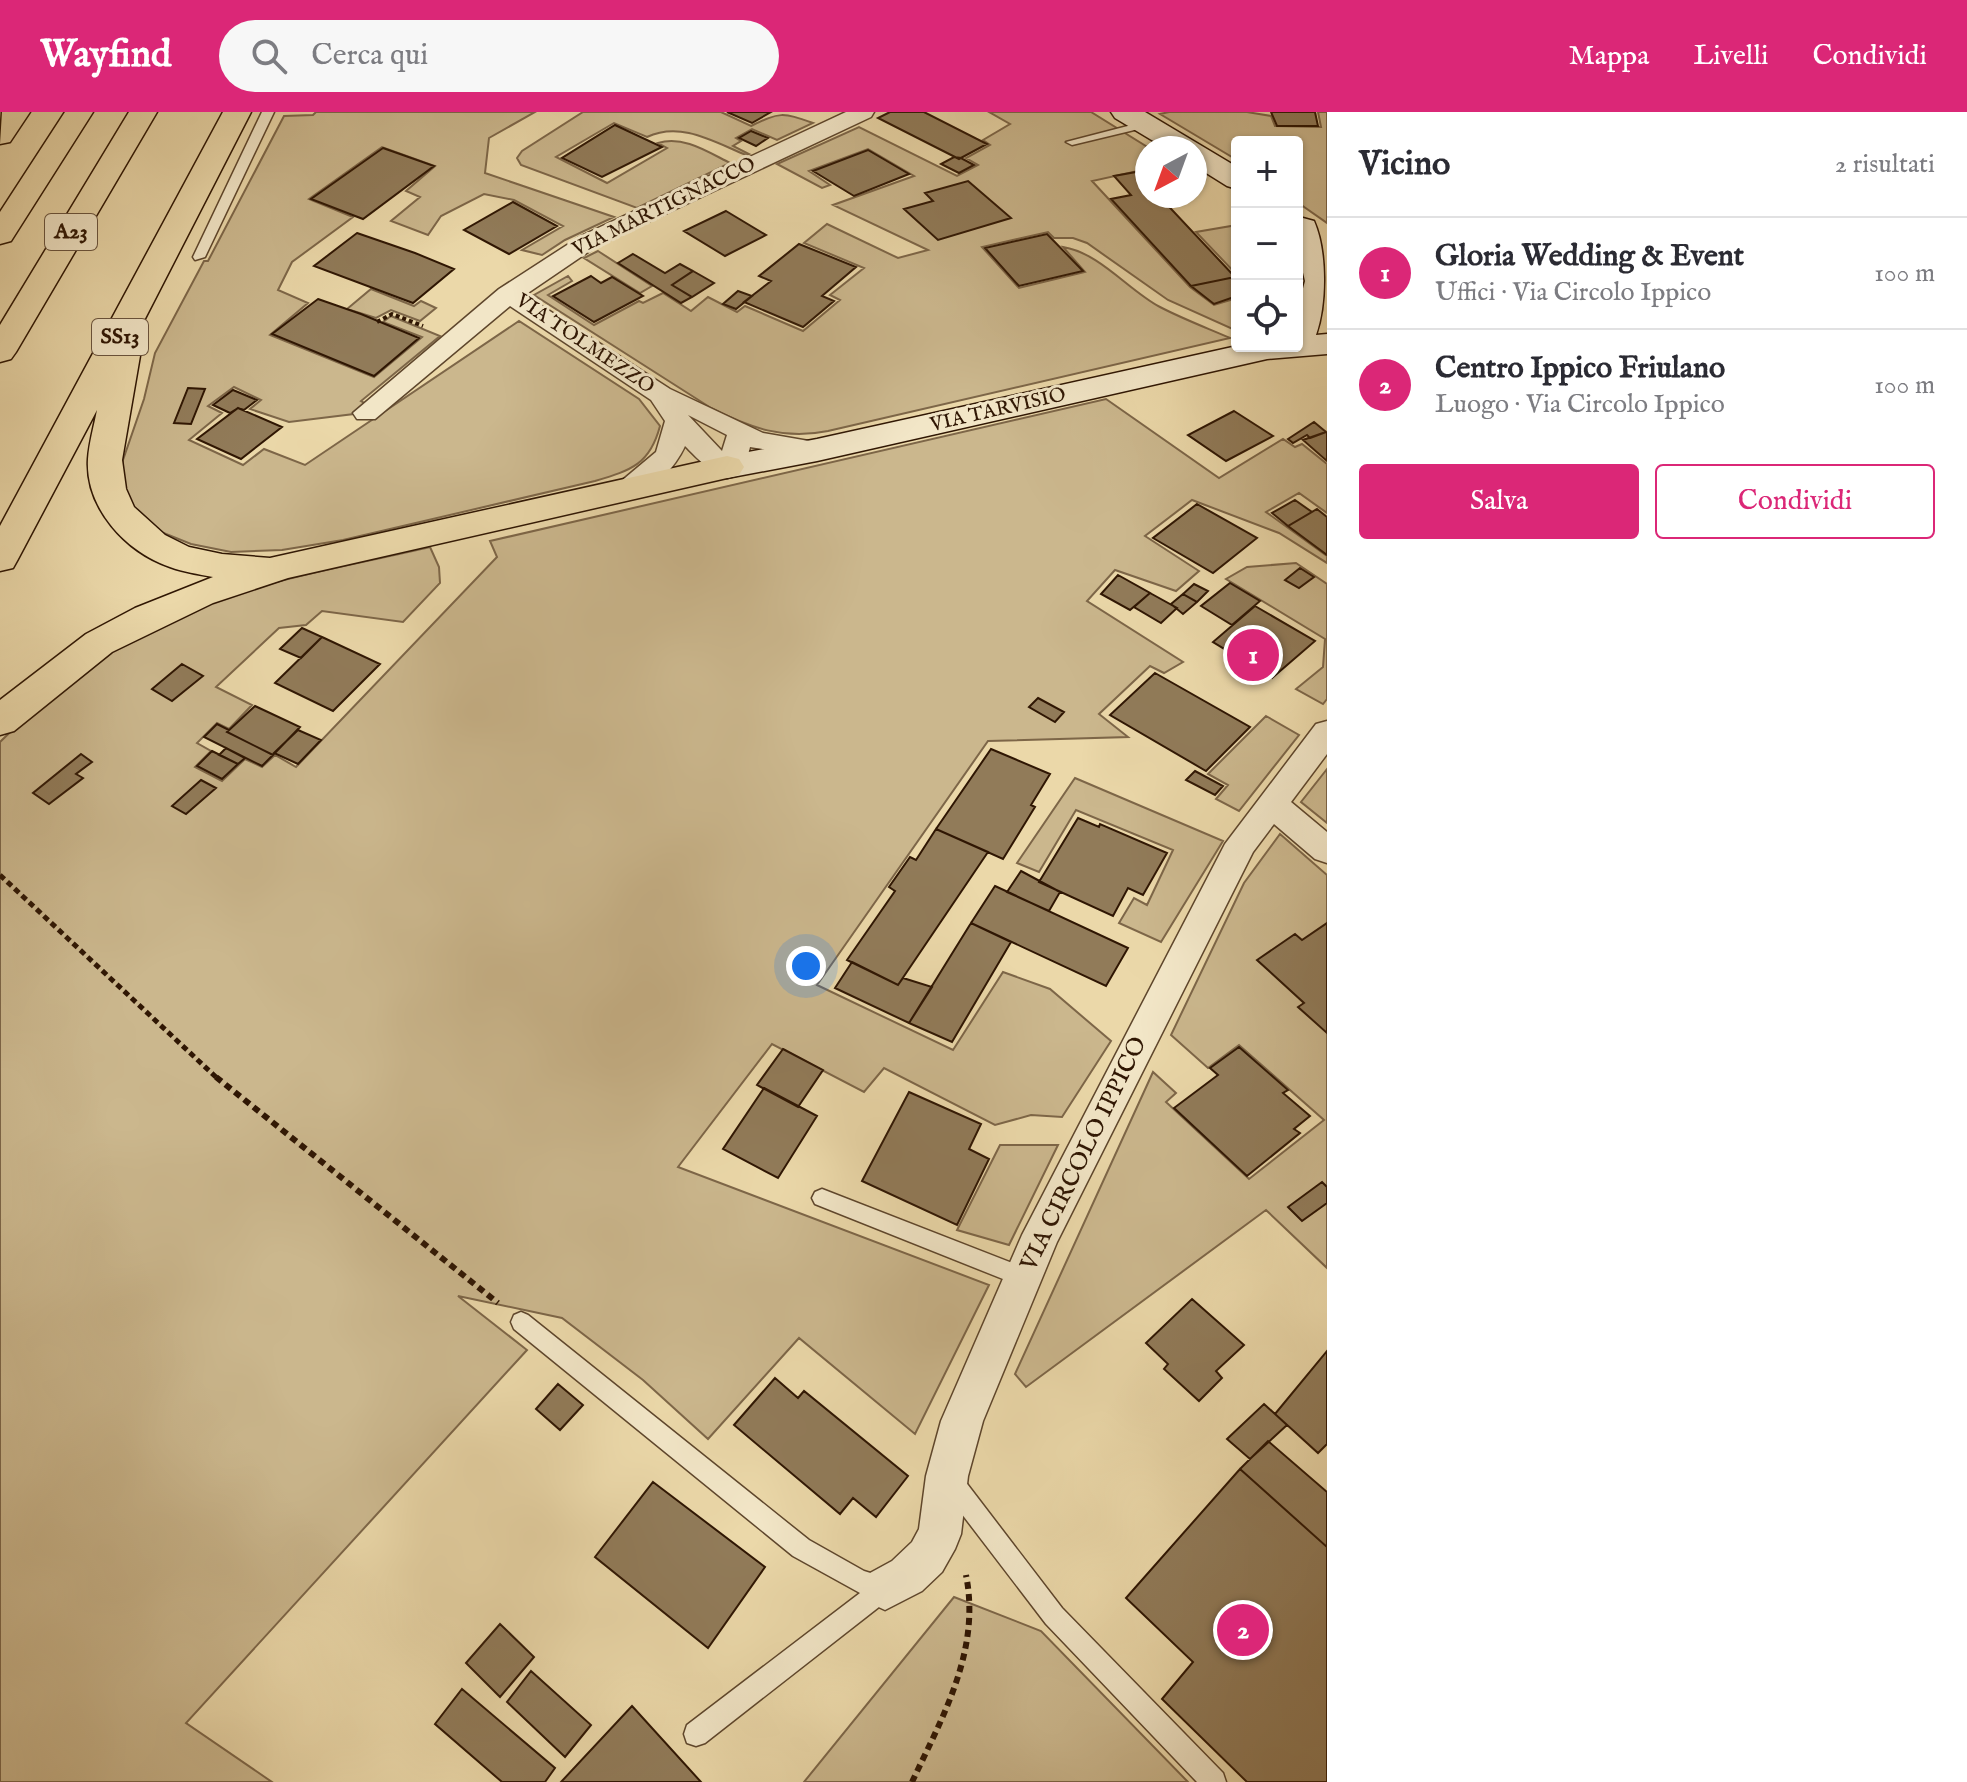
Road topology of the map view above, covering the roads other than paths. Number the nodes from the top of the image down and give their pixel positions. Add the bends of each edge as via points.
1 (16, 112) edge
2 (79, 112) edge
3 (143, 112) edge
4 (237, 112) edge
5 (268, 112) edge
6 (863, 112) edge
7 (1136, 118) edge
8 (0, 136) edge
9 (1165, 136) edge
10 (1072, 142) dead end
11 (1207, 161) edge
12 (1231, 176) edge
13 (1309, 231) edge
14 (0, 235) edge
15 (199, 257) dead end
16 (508, 294) junction
17 (128, 322) junction
18 (1304, 340) edge
19 (0, 352) edge
20 (661, 395) junction
21 (366, 413) dead end
22 (677, 423) junction
23 (737, 432) junction
24 (817, 450) junction
25 (727, 467) junction
26 (629, 489) junction
27 (0, 559) edge
28 (281, 567) junction
29 (0, 721) edge
30 (1327, 732) edge
31 (1271, 803) junction
32 (1327, 850) edge
33 (822, 1198) dead end
34 (1023, 1277) junction
35 (521, 1322) road end
36 (947, 1476) junction
37 (885, 1588) junction
38 (696, 1734) dead end
39 (1214, 1782) edge

1 - 8 highway
2 - 14 highway, A23
3 - 19 highway, A23
4 - 17 highway, SS13
5 - 15 lane
6 - 16 street, VIA MARTIGNACCO via 589,241
7 - 9 main road
7 - 10 lane
11 - 12 main road
13 - 18 main road, VIA TARVISIO via 1322,281
16 - 20 street, VIA TOLMEZZO
16 - 21 street, VIA MARTIGNACCO
17 - 27 highway, SS13
17 - 28 highway via 105,460 108,489 119,513 152,544 180,558 222,566
18 - 24 main road, VIA TARVISIO
20 - 22 street, VIA TOLMEZZO
20 - 23 street, VIA TOLMEZZO
22 - 25 street, VIA TOLMEZZO
22 - 26 street via 676,444 661,465
23 - 24 street, VIA TOLMEZZO
23 - 25 street via 739,443
24 - 25 main road, VIA TARVISIO
25 - 26 highway
26 - 28 highway
28 - 29 highway via 200,594 99,643
30 - 31 street, VIA CIRCOLO IPPICO
31 - 32 street
31 - 34 street, VIA CIRCOLO IPPICO via 1241,844
33 - 34 lane
34 - 36 street, VIA CIRCOLO IPPICO via 962,1421
35 - 37 lane via 801,1548 860,1581
36 - 37 street, VIA CIRCOLO IPPICO via 940,1534 917,1567
36 - 39 lane via 1054,1616
37 - 38 lane

